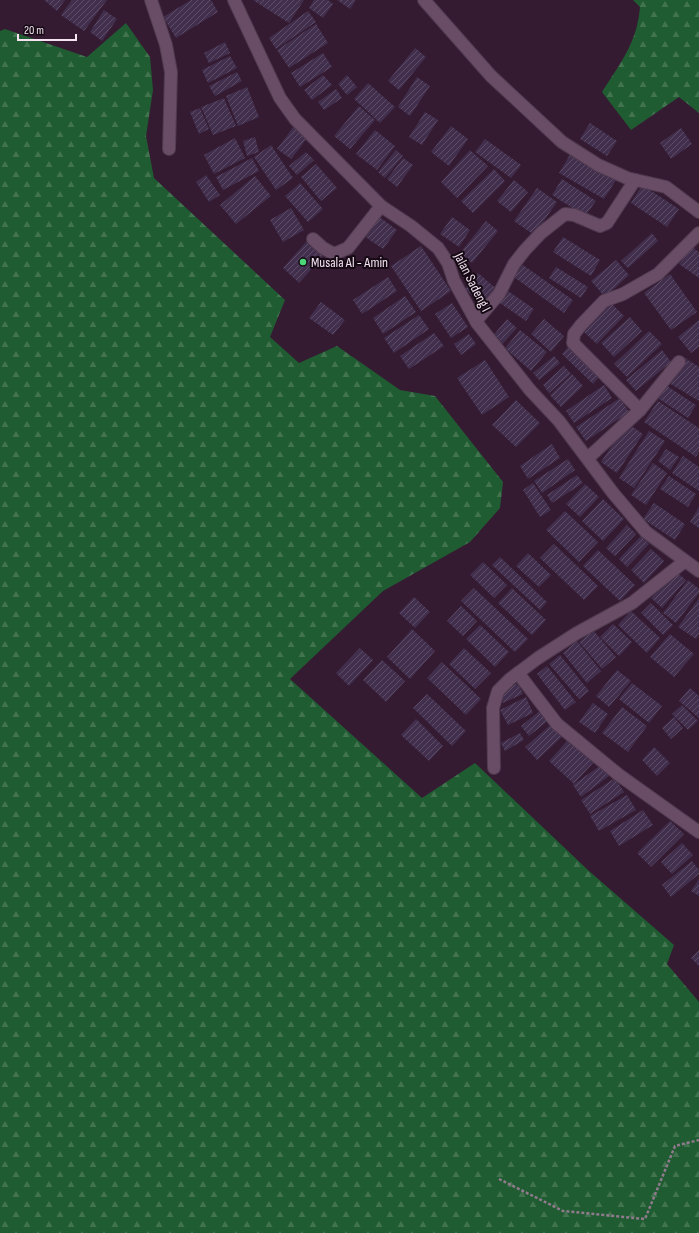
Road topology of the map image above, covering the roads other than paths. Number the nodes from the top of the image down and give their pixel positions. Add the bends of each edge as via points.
1 (151, 0) edge
2 (424, 0) edge
3 (239, 2) edge
4 (169, 149) dead end
5 (635, 180) junction
6 (381, 206) junction
7 (699, 212) edge
8 (699, 233) edge
9 (313, 239) dead end
10 (476, 322) junction
11 (680, 362) dead end
12 (640, 410) junction
13 (588, 458) junction
14 (685, 561) junction
15 (699, 571) edge
16 (518, 673) junction
17 (494, 768) dead end
18 (699, 832) edge

1 - 4 street via 166,46 171,72
2 - 5 street via 491,76 562,142 598,165
3 - 6 street, Jalan Sadeng I via 280,98 295,119
5 - 7 street via 666,187
5 - 10 street via 608,223 600,226 565,214 541,233 514,264 499,294
6 - 9 street via 348,248 334,254
6 - 10 street, Jalan Sadeng I via 438,248
8 - 12 street via 658,274 624,294 604,300 574,334 573,343
10 - 13 street, Jalan Sadeng I
11 - 12 street
12 - 13 street
13 - 14 street, Jalan Sadeng I via 646,532
14 - 15 street, Jalan Sadeng I
14 - 16 street via 632,603 577,633
16 - 17 street via 498,691 493,708
16 - 18 street via 557,724 619,775

